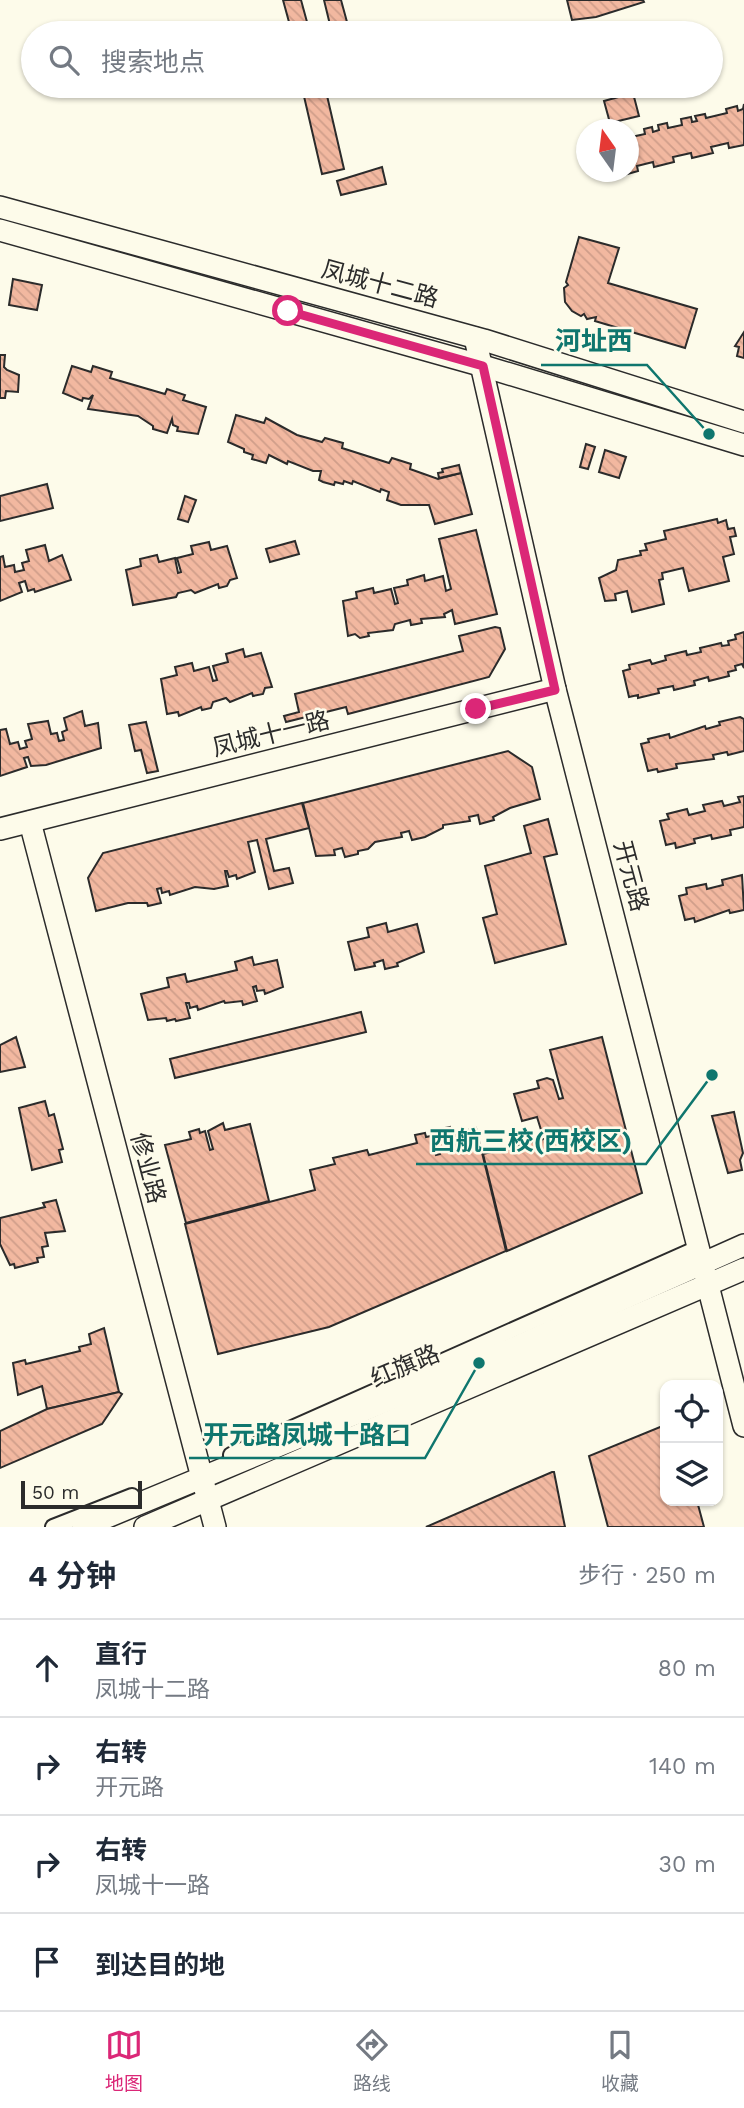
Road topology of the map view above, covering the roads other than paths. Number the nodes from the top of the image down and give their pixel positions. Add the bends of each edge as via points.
1 (0, 207) edge
2 (0, 230) edge
3 (475, 338) junction
4 (483, 366) junction
5 (744, 422) edge
6 (744, 445) edge
7 (555, 690) junction
8 (30, 822) junction
9 (0, 829) edge
10 (744, 1245) edge
11 (702, 1254) junction
12 (744, 1269) edge
13 (710, 1283) junction
14 (744, 1426) edge
15 (201, 1474) junction
16 (209, 1501) junction
17 (53, 1527) edge
18 (83, 1527) edge
19 (145, 1527) edge
20 (215, 1527) edge

1 - 3 street, 凤城十二路
2 - 4 street, 凤城十二路
3 - 4 street, 开元路
3 - 5 street, 凤城十二路
4 - 6 street, 凤城十二路
4 - 7 street, 开元路
7 - 8 street, 凤城十一路
7 - 11 street, 开元路
8 - 9 street, 凤城十一路
8 - 15 street, 修业路
10 - 11 street, 红旗路
11 - 13 street, 开元路
11 - 15 street, 红旗路 via 509,1350
12 - 13 street, 红旗路
13 - 14 street, 开元路
13 - 16 street, 红旗路
15 - 16 street, 修业路
15 - 17 street
15 - 18 street, 红旗路
16 - 19 street, 红旗路
16 - 20 street, 修业路

